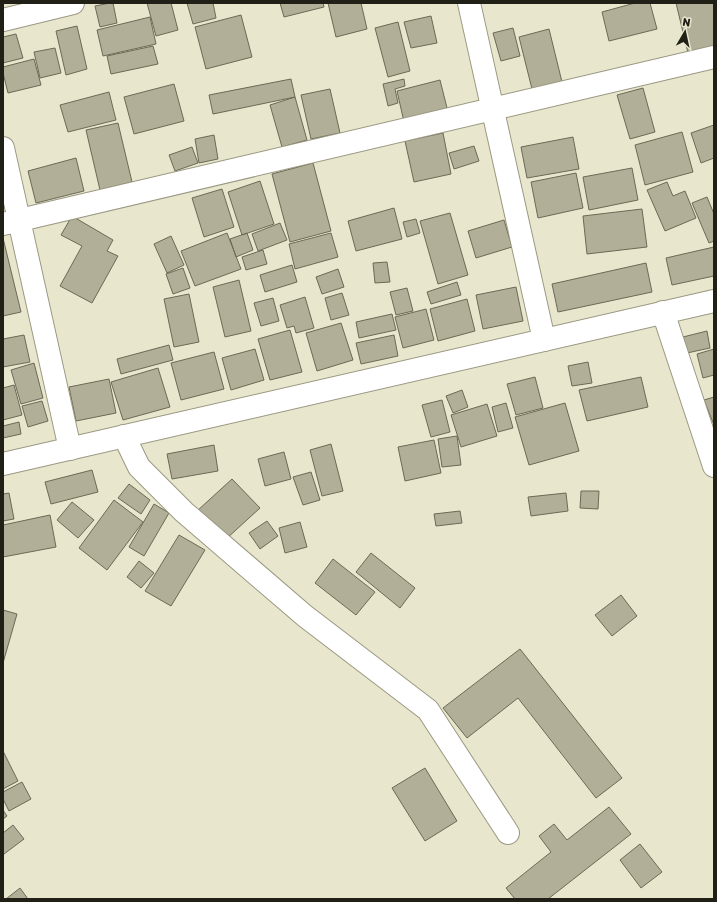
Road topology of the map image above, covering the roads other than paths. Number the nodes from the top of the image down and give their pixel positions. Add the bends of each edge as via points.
1 (73, 3) edge
2 (468, 3) edge
3 (3, 20) edge
4 (714, 57) edge
5 (492, 108) junction
6 (3, 148) edge
7 (11, 222) edge
8 (714, 301) edge
9 (663, 312) junction
10 (544, 340) junction
11 (124, 436) junction
12 (70, 449) junction
13 (3, 464) edge
14 (714, 466) edge
15 (508, 833) dead end

1 - 3 street
2 - 5 street
4 - 5 street
5 - 7 street
5 - 10 street
6 - 7 street
7 - 12 street
8 - 9 street
9 - 10 street
9 - 14 street
10 - 11 street
11 - 12 street
11 - 15 street via 139,467 184,512 305,616 428,710
12 - 13 street

